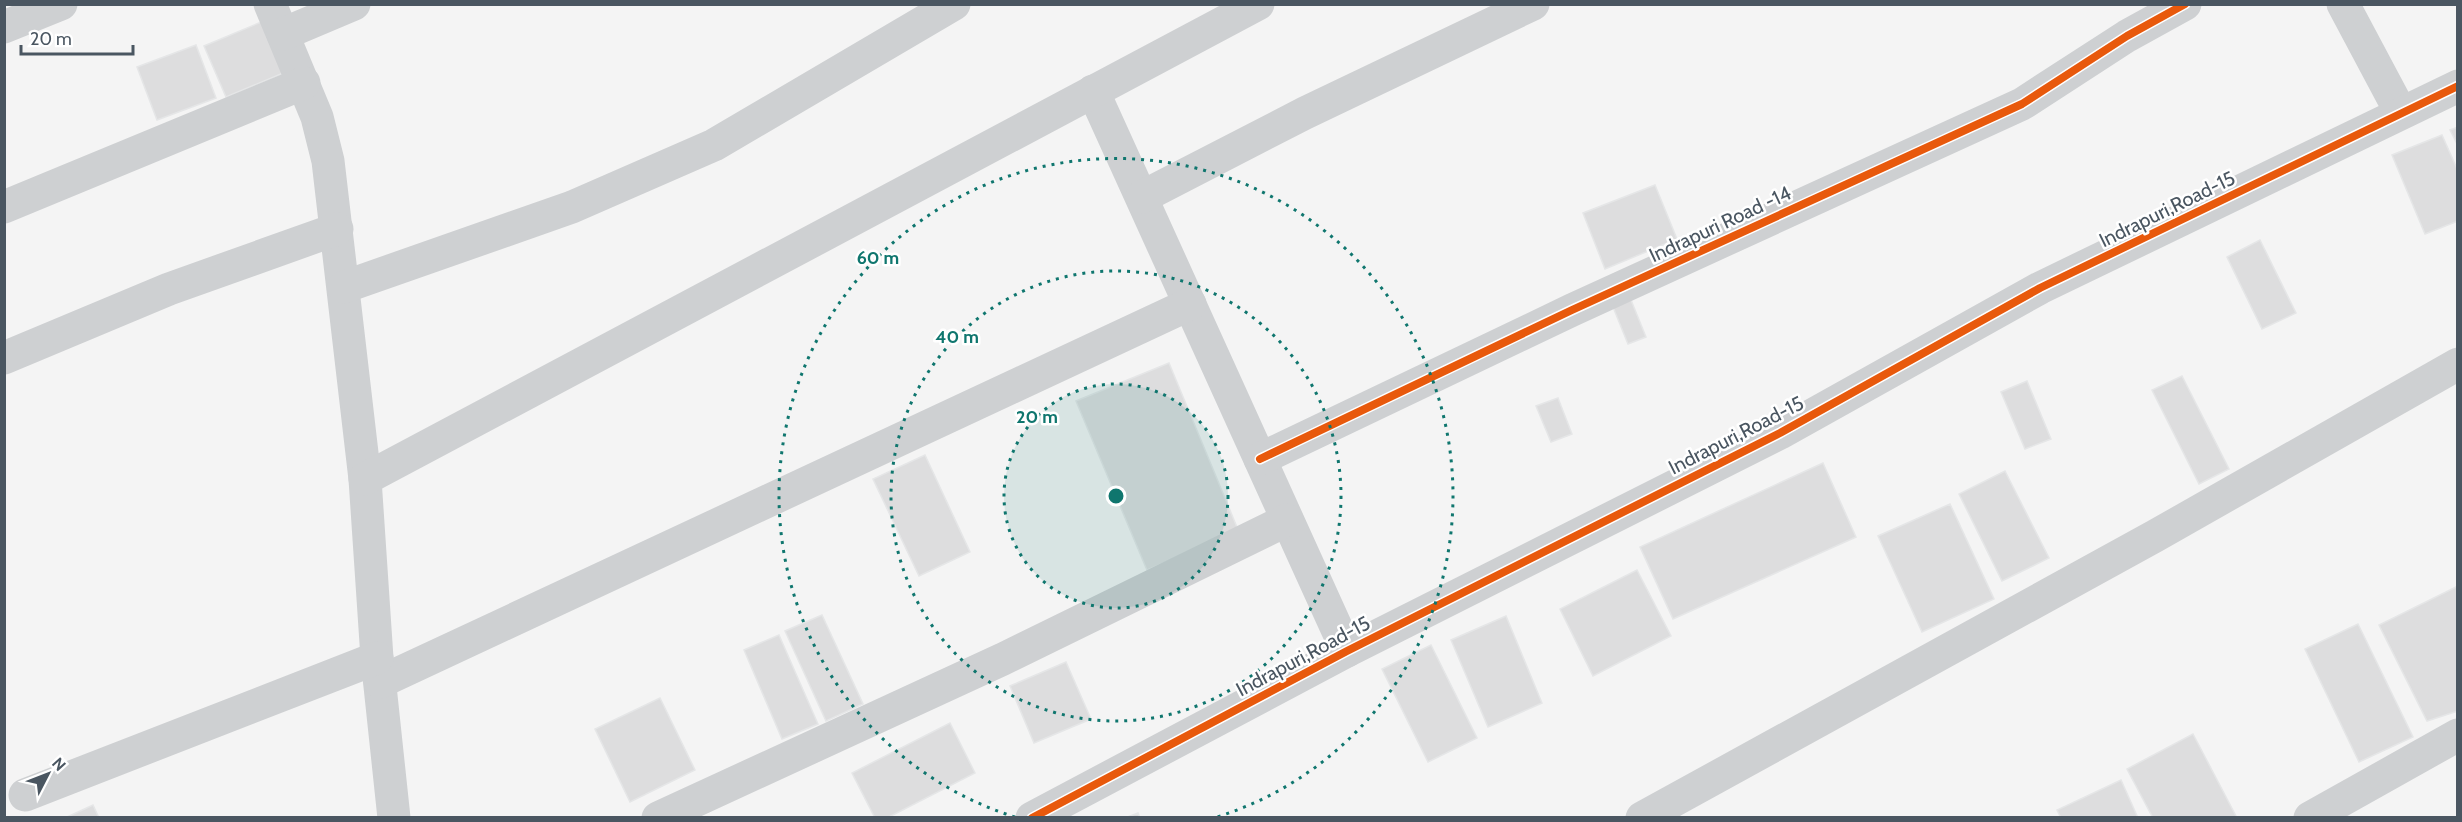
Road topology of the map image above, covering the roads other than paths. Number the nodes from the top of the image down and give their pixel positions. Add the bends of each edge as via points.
1 (61, 4) edge
2 (270, 4) edge
3 (354, 4) edge
4 (954, 4) edge
5 (1258, 4) edge
6 (1533, 4) edge
7 (2185, 4) edge
8 (2343, 4) edge
9 (4, 27) edge
10 (283, 34) junction
11 (303, 83) junction
12 (2457, 86) edge
13 (1093, 92) junction
14 (2401, 113) junction
15 (1142, 197) junction
16 (4, 207) edge
17 (337, 230) junction
18 (344, 287) junction
19 (1190, 304) junction
20 (4, 358) edge
21 (2457, 364) edge
22 (1260, 459) junction
23 (365, 479) junction
24 (1287, 520) junction
25 (1347, 651) junction
26 (378, 670) junction
27 (2457, 735) edge
28 (25, 795) dead end
29 (394, 818) edge
30 (658, 818) edge
31 (1032, 818) edge
32 (1642, 818) edge
33 (2310, 818) edge

1 - 9 street
2 - 10 street
3 - 10 street
4 - 18 street via 714,145 572,207
5 - 13 street
6 - 15 street via 1305,113
7 - 22 street, Indrapuri Road -14 via 2127,36 2022,104 1572,310
8 - 14 street
10 - 11 street
11 - 16 street
11 - 17 street via 328,161
12 - 14 street, Indrapuri,Road-15
13 - 15 street
13 - 23 street
14 - 25 street, Indrapuri,Road-15 via 2040,288 1780,433
15 - 19 street
17 - 18 street
17 - 20 street via 170,289
18 - 23 street
19 - 22 street
19 - 26 street
21 - 32 street via 2155,536
22 - 24 street
23 - 26 street
24 - 25 street
24 - 30 street via 1003,659
25 - 31 street, Indrapuri,Road-15
26 - 28 street
26 - 29 street
27 - 33 street

